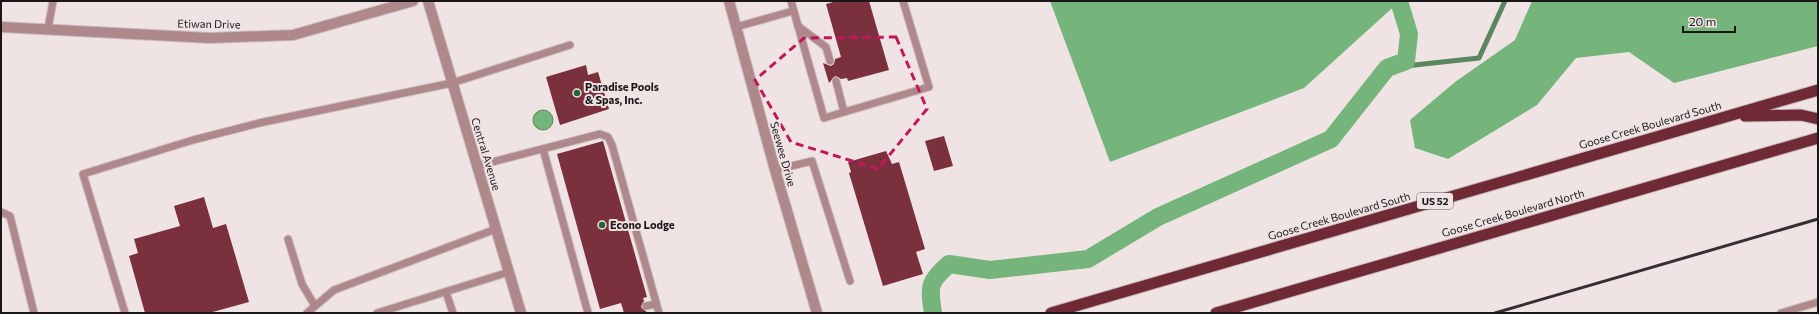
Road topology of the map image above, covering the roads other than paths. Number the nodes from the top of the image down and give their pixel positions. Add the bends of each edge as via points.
1 (53, 1) edge
2 (412, 1) edge
3 (428, 1) edge
4 (729, 1) edge
5 (791, 1) edge
6 (903, 1) edge
7 (793, 11) junction
8 (798, 26) junction
9 (1, 27) edge
10 (736, 27) junction
11 (48, 29) junction
12 (570, 45) dead end
13 (830, 61) dead end
14 (836, 81) dead end
15 (452, 83) junction
16 (1818, 90) edge
17 (844, 112) junction
18 (1726, 117) junction
19 (1818, 119) edge
20 (1818, 138) edge
21 (543, 149) junction
22 (477, 166) junction
23 (775, 170) junction
24 (1, 212) edge
25 (496, 229) junction
26 (288, 240) dead end
27 (509, 272) junction
28 (850, 281) dead end
29 (446, 292) junction
30 (1818, 302) edge
31 (656, 304) junction
32 (315, 306) junction
33 (646, 306) dead end
34 (34, 313) edge
35 (125, 313) edge
36 (307, 313) edge
37 (376, 313) edge
38 (453, 313) edge
39 (521, 313) edge
40 (588, 313) edge
41 (658, 313) edge
42 (817, 313) edge
43 (1052, 313) edge
44 (1216, 313) edge
45 (1781, 313) edge

1 - 11 lane
2 - 11 street, Etiwan Drive via 293,35 210,38
3 - 15 street, Central Avenue
4 - 10 street, Seewee Drive
5 - 7 lane
6 - 17 lane via 929,87
7 - 8 lane
7 - 10 lane
8 - 13 lane via 826,47
8 - 17 lane via 824,118
9 - 11 street, Etiwan Drive
10 - 23 street, Seewee Drive
12 - 15 lane
14 - 17 lane
15 - 22 street, Central Avenue
15 - 35 lane via 259,123 193,140 83,174
16 - 18 highway, Goose Creek Boulevard South / US 52
18 - 19 highway via 1801,115
18 - 43 highway, Goose Creek Boulevard South / US 52
20 - 44 highway, Goose Creek Boulevard North
21 - 22 lane
21 - 31 lane via 600,134 608,137
21 - 40 lane
22 - 25 street, Central Avenue
23 - 28 lane via 812,161
23 - 42 street, Seewee Drive
24 - 34 lane via 10,216
25 - 27 street, Central Avenue
25 - 32 lane via 334,290
26 - 32 lane via 302,284
27 - 29 lane
27 - 39 street, Central Avenue
29 - 37 lane
29 - 38 lane
30 - 45 lane
31 - 33 lane
31 - 41 lane
32 - 36 lane

